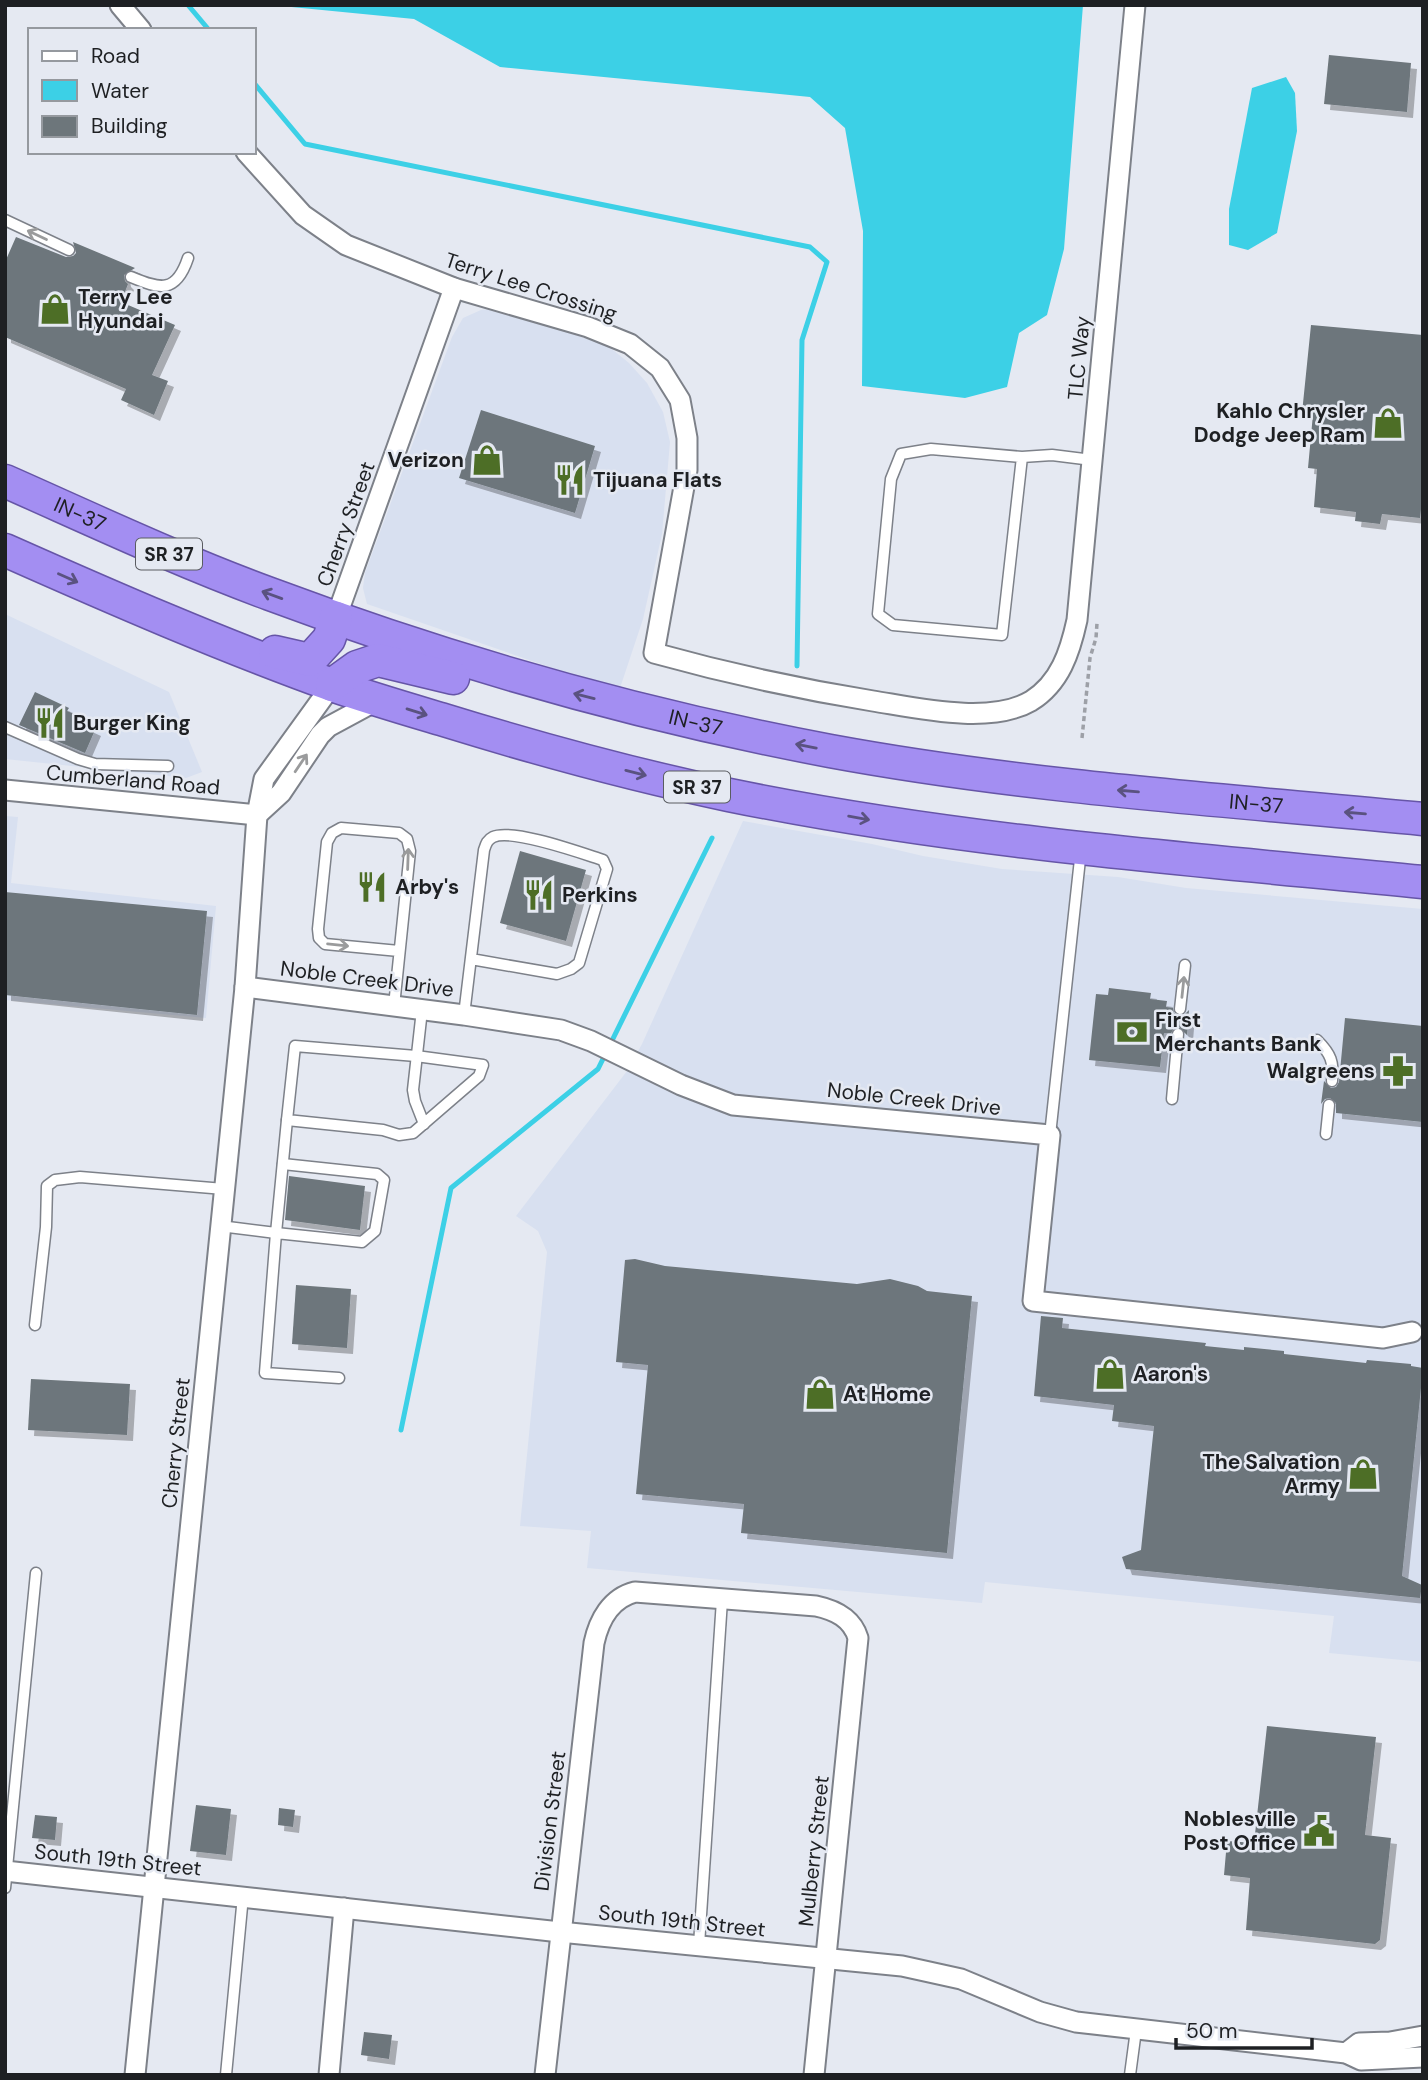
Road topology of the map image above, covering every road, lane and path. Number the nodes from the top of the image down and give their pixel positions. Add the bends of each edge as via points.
1 (120, 5) edge
2 (1135, 5) edge
3 (139, 28) edge
4 (248, 154) edge
5 (5, 220) edge
6 (69, 250) dead end
7 (188, 258) dead end
8 (131, 277) dead end
9 (454, 288) junction
10 (1022, 457) junction
11 (1092, 460) junction
12 (5, 481) edge
13 (5, 550) edge
14 (158, 618) junction
15 (336, 618) junction
16 (534, 681) junction
17 (332, 685) junction
18 (378, 700) junction
19 (1032, 701) joint
20 (5, 726) edge
21 (168, 766) dead end
22 (5, 790) edge
23 (257, 815) junction
24 (1423, 819) edge
25 (1081, 848) junction
26 (1423, 882) edge
27 (399, 951) junction
28 (471, 959) junction
29 (1185, 965) dead end
30 (245, 987) junction
31 (394, 1006) junction
32 (1180, 1009) dead end
33 (422, 1010) junction
34 (464, 1015) junction
35 (1178, 1034) dead end
36 (1317, 1040) dead end
37 (416, 1056) junction
38 (1332, 1081) dead end
39 (1172, 1099) dead end
40 (1329, 1105) dead end
41 (287, 1120) junction
42 (424, 1124) junction
43 (1326, 1134) dead end
44 (1050, 1135) junction
45 (283, 1164) junction
46 (224, 1189) junction
47 (220, 1226) junction
48 (276, 1233) junction
49 (35, 1325) dead end
50 (1419, 1331) edge
51 (339, 1378) dead end
52 (36, 1573) dead end
53 (722, 1600) junction
54 (6, 1877) edge
55 (154, 1887) junction
56 (243, 1896) junction
57 (344, 1908) junction
58 (560, 1932) junction
59 (699, 1945) junction
60 (826, 1957) junction
61 (1136, 2030) junction
62 (1423, 2036) edge
63 (1346, 2053) junction
64 (1423, 2057) edge
65 (135, 2075) edge
66 (226, 2075) edge
67 (329, 2075) edge
68 (545, 2075) edge
69 (814, 2075) edge
70 (1130, 2075) edge

1 - 3 street
2 - 11 street, TLC Way
4 - 9 street, Terry Lee Crossing via 303,215 325,232 346,245
6 -> 5 lane
7 - 8 lane via 178,279 167,286 156,288
9 - 15 street, Cherry Street
9 - 19 street, Terry Lee Crossing via 630,344 660,368 680,400 687,470 653,653 767,682 920,708 993,712
10 - 10 lane via 931,449 901,454 891,480 878,614 893,625 1002,635
10 - 11 lane
11 - 19 street, TLC Way via 1077,620 1070,649 1057,677
15 -> 12 highway, IN-37 / SR 37 via 176,558
13 -> 14 highway, SR 37
14 - 15 highway via 310,660 329,639
14 - 17 highway, SR 37
15 - 16 highway, IN-37 / SR 37
16 - 17 highway via 475,683 378,660 357,667
24 -> 16 highway, IN-37 / SR 37 via 961,772 732,731
17 - 18 highway, SR 37
17 - 23 street, Cherry Street via 264,779
23 -> 18 street via 281,793 328,727
18 -> 25 highway, SR 37 via 506,739 730,795 903,826
20 - 21 lane via 95,764
22 - 23 street, Cumberland Road
23 - 30 street, Cherry Street
25 - 26 highway, SR 37
25 - 44 lane
27 -> 27 lane via 410,851 407,839 399,833 341,828 327,842 319,938 325,944
27 - 31 lane
28 - 28 lane via 487,841 495,836 525,837 603,860 607,869 604,881 579,963 571,970 557,974
28 - 34 lane
32 -> 29 lane
30 - 31 street, Noble Creek Drive
30 - 46 street, Cherry Street
31 - 33 street, Noble Creek Drive
33 - 34 street, Noble Creek Drive
33 - 37 lane
34 - 44 street, Noble Creek Drive via 561,1030 733,1105
35 - 39 lane
36 - 38 lane via 1331,1055
37 - 41 lane via 295,1046
37 - 42 lane via 413,1090
37 - 42 lane via 483,1065 479,1076
40 - 43 lane
41 - 42 lane via 399,1135 413,1133
41 - 45 lane
44 - 50 street via 1033,1301 1382,1338
45 - 48 lane
45 - 48 lane via 377,1174 384,1180 375,1231 362,1242
46 - 47 street, Cherry Street
46 - 49 lane via 80,1177 55,1180 47,1186
47 - 48 lane
47 - 55 street, Cherry Street
48 - 51 lane via 265,1373
52 - 54 lane
53 - 58 street, Division Street via 626,1594 612,1605 596,1632
53 - 59 lane
53 - 60 street, Mulberry Street via 828,1609 840,1613 856,1633
54 - 55 street, South 19th Street
55 - 56 street, South 19th Street
55 - 65 street, Cherry Street
56 - 57 street, South 19th Street
56 - 66 lane
57 - 58 street, South 19th Street
57 - 67 street
58 - 59 street, South 19th Street
58 - 68 street, Division Street
59 - 60 street, South 19th Street
60 - 61 street, South 19th Street via 940,1973 1040,2012
60 - 69 street, Mulberry Street
61 - 63 street, South 19th Street
61 - 70 lane
62 - 63 street, South 19th Street via 1359,2043
63 - 64 street, South 19th Street via 1361,2060

